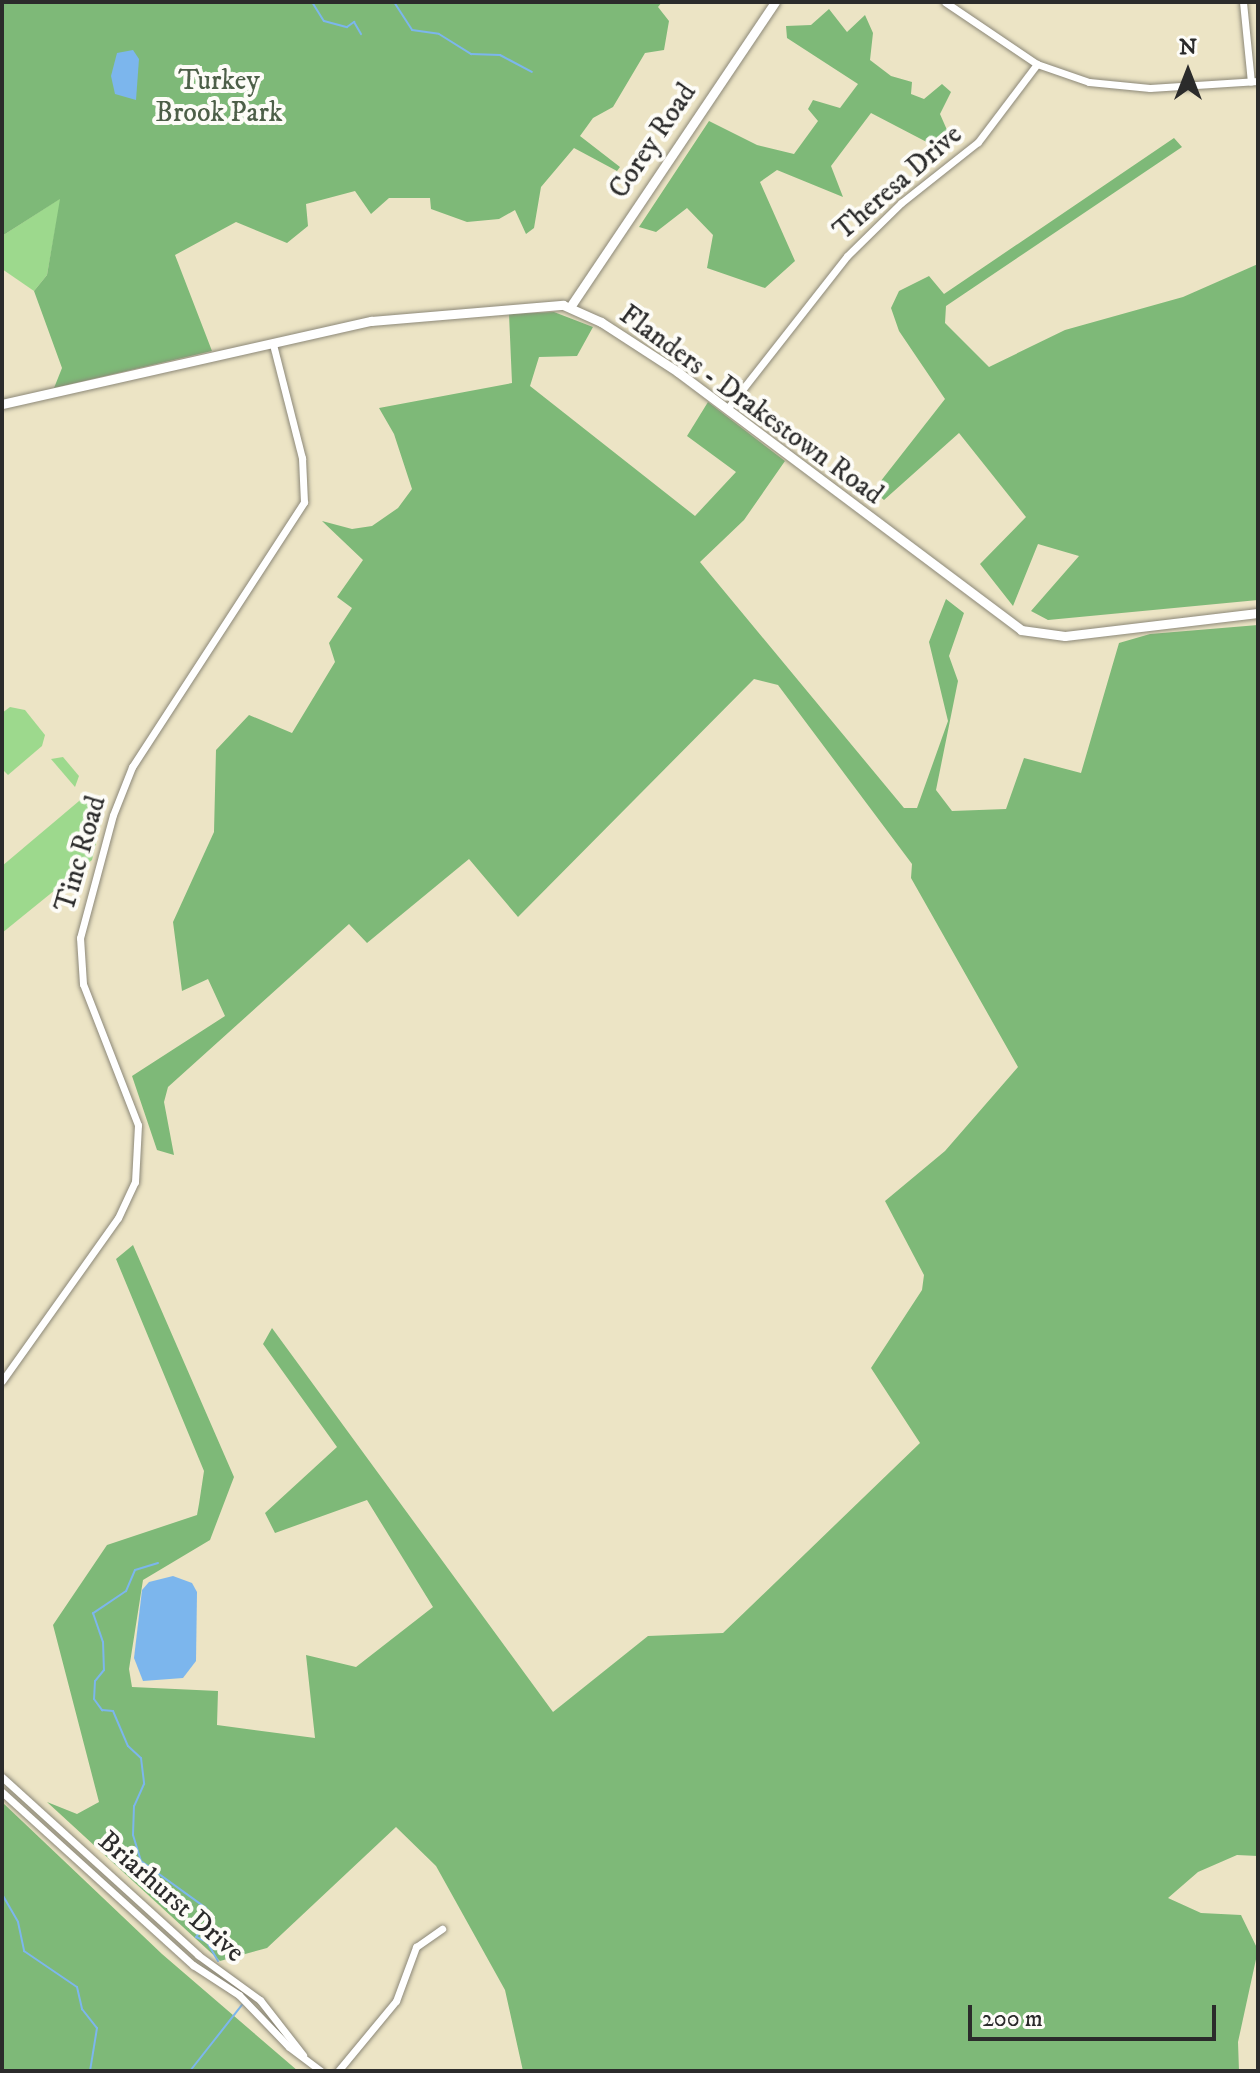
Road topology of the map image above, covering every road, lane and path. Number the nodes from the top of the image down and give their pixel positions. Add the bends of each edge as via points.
1 (775, 2) edge
2 (945, 2) edge
3 (1243, 2) edge
4 (957, 6) edge
5 (1037, 64) junction
6 (1254, 81) edge
7 (570, 307) junction
8 (273, 344) junction
9 (2, 404) edge
10 (727, 409) junction
11 (1258, 613) edge
12 (2, 1381) edge
13 (2, 1777) edge
14 (2, 1792) edge
15 (442, 1929) dead end
16 (304, 2057) junction
17 (321, 2071) edge
18 (338, 2071) edge

1 - 7 street, Corey Road
2 - 4 street
3 - 6 street
4 - 5 street
5 - 6 street via 1117,87
5 - 10 street, Theresa Drive via 978,142 901,203 847,256
7 - 8 street via 417,314
7 - 10 street, Flanders - Drakestown Road via 639,346
8 - 9 street
8 - 12 street, Tinc Road via 302,458 304,502 132,767 113,815 80,938 83,984 138,1125 135,1182 118,1218
10 - 11 street, Flanders - Drakestown Road via 1024,631 1065,636
13 - 16 street, Briarhurst Drive via 198,1955 260,2000
14 - 16 street, Briarhurst Drive via 193,1965 249,2003
15 - 18 street via 416,1947 396,2001
16 - 17 street, Briarhurst Drive

